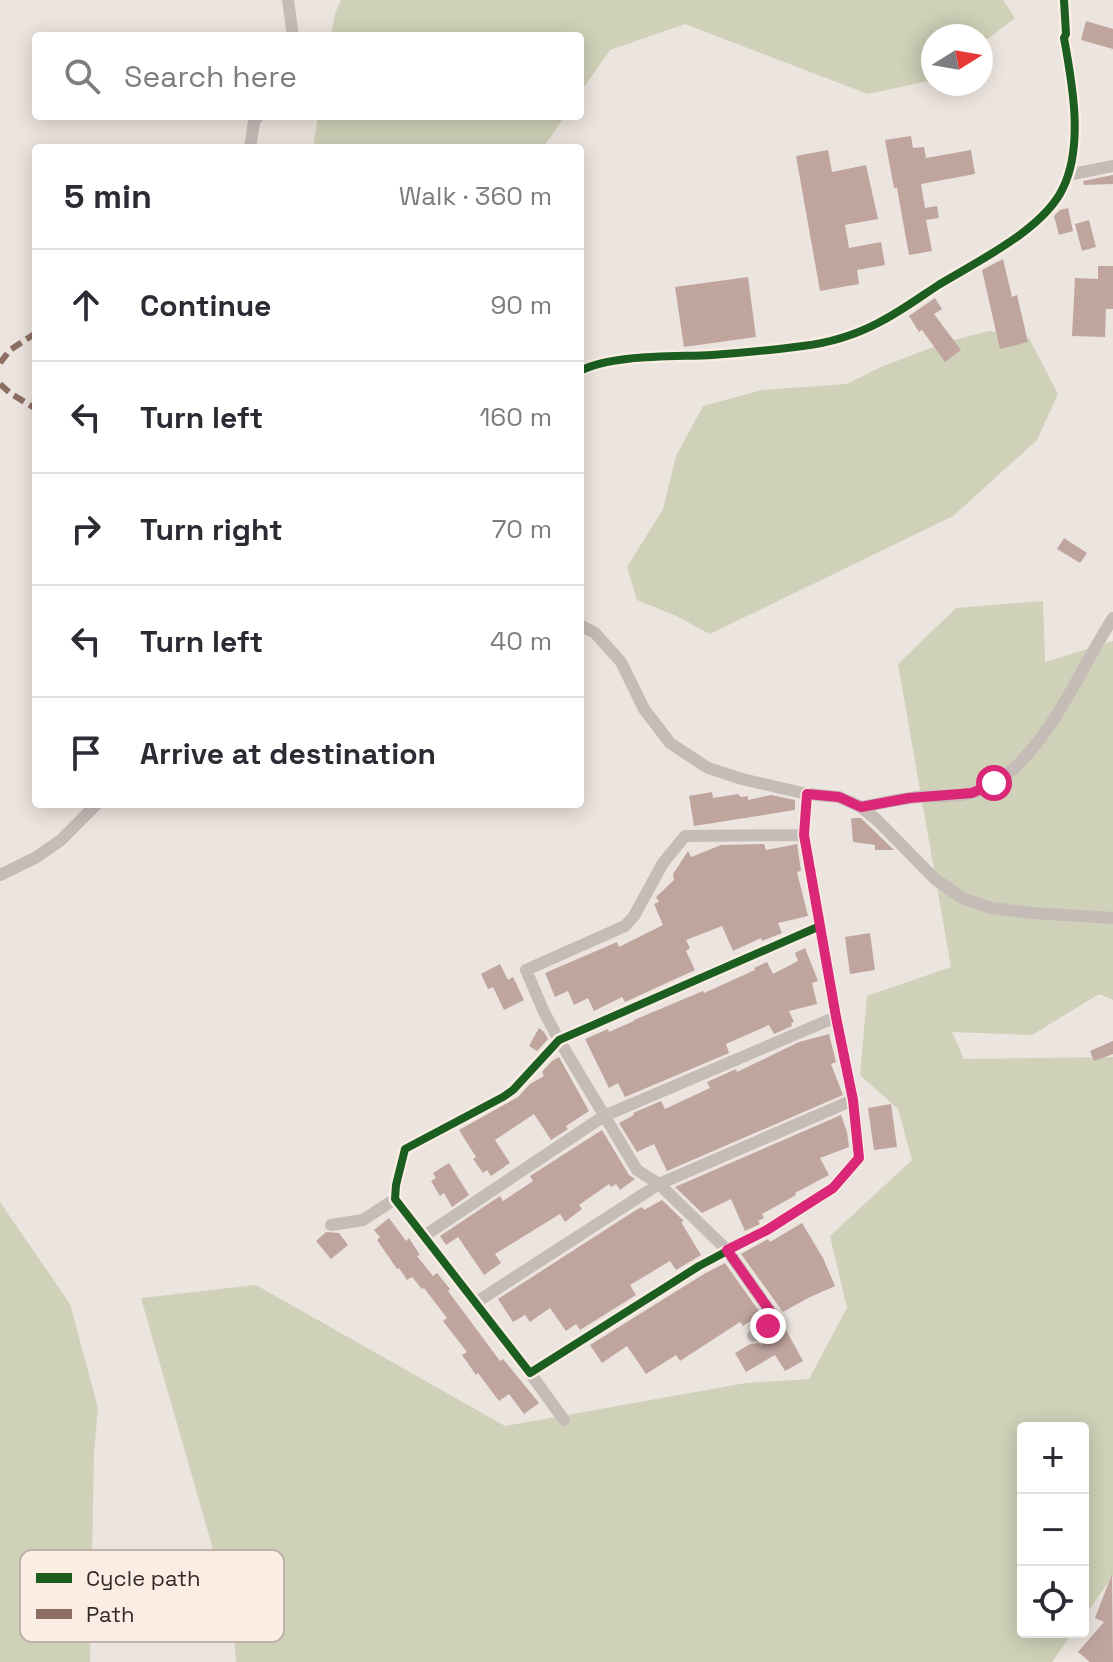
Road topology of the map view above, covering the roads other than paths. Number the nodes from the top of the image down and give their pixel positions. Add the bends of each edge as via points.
1 (288, 0) edge
2 (1064, 0) edge
3 (292, 32) edge
4 (255, 120) edge
5 (251, 144) edge
6 (1113, 166) edge
7 (1068, 175) junction
8 (584, 369) edge
9 (1113, 618) edge
10 (584, 627) edge
11 (807, 794) junction
12 (861, 807) junction
13 (93, 808) edge
14 (804, 835) junction
15 (0, 875) edge
16 (1113, 918) edge
17 (820, 926) junction
18 (836, 1017) junction
19 (559, 1040) junction
20 (853, 1100) junction
21 (604, 1116) junction
22 (659, 1184) junction
23 (395, 1199) junction
24 (331, 1225) dead end
25 (424, 1236) junction
26 (727, 1250) junction
27 (475, 1303) junction
28 (753, 1336) dead end
29 (530, 1373) junction
30 (564, 1420) dead end

1 - 3 street
2 - 7 street via 1075,139
4 - 5 street
6 - 7 street
7 - 8 street via 1049,210 1024,232 879,323 806,346 631,358
9 - 12 street via 1048,729 1019,764 994,783 972,793
10 - 11 street via 621,662 644,709 670,743 708,768
11 - 12 street via 839,797
11 - 14 street
12 - 16 street via 962,898 991,908
13 - 15 street via 61,840
14 - 17 street
14 - 19 street via 685,836 625,926 526,970
17 - 18 street
17 - 19 street
18 - 20 street
18 - 21 street
19 - 21 street
19 - 23 street via 513,1090 405,1149
20 - 22 street
20 - 26 street via 859,1158 833,1188
21 - 22 street via 637,1170
21 - 25 street
22 - 26 street
22 - 27 street
23 - 24 street via 363,1220
23 - 25 street
25 - 27 street
26 - 28 street via 772,1314 768,1326
26 - 29 street
27 - 29 street
29 - 30 street

